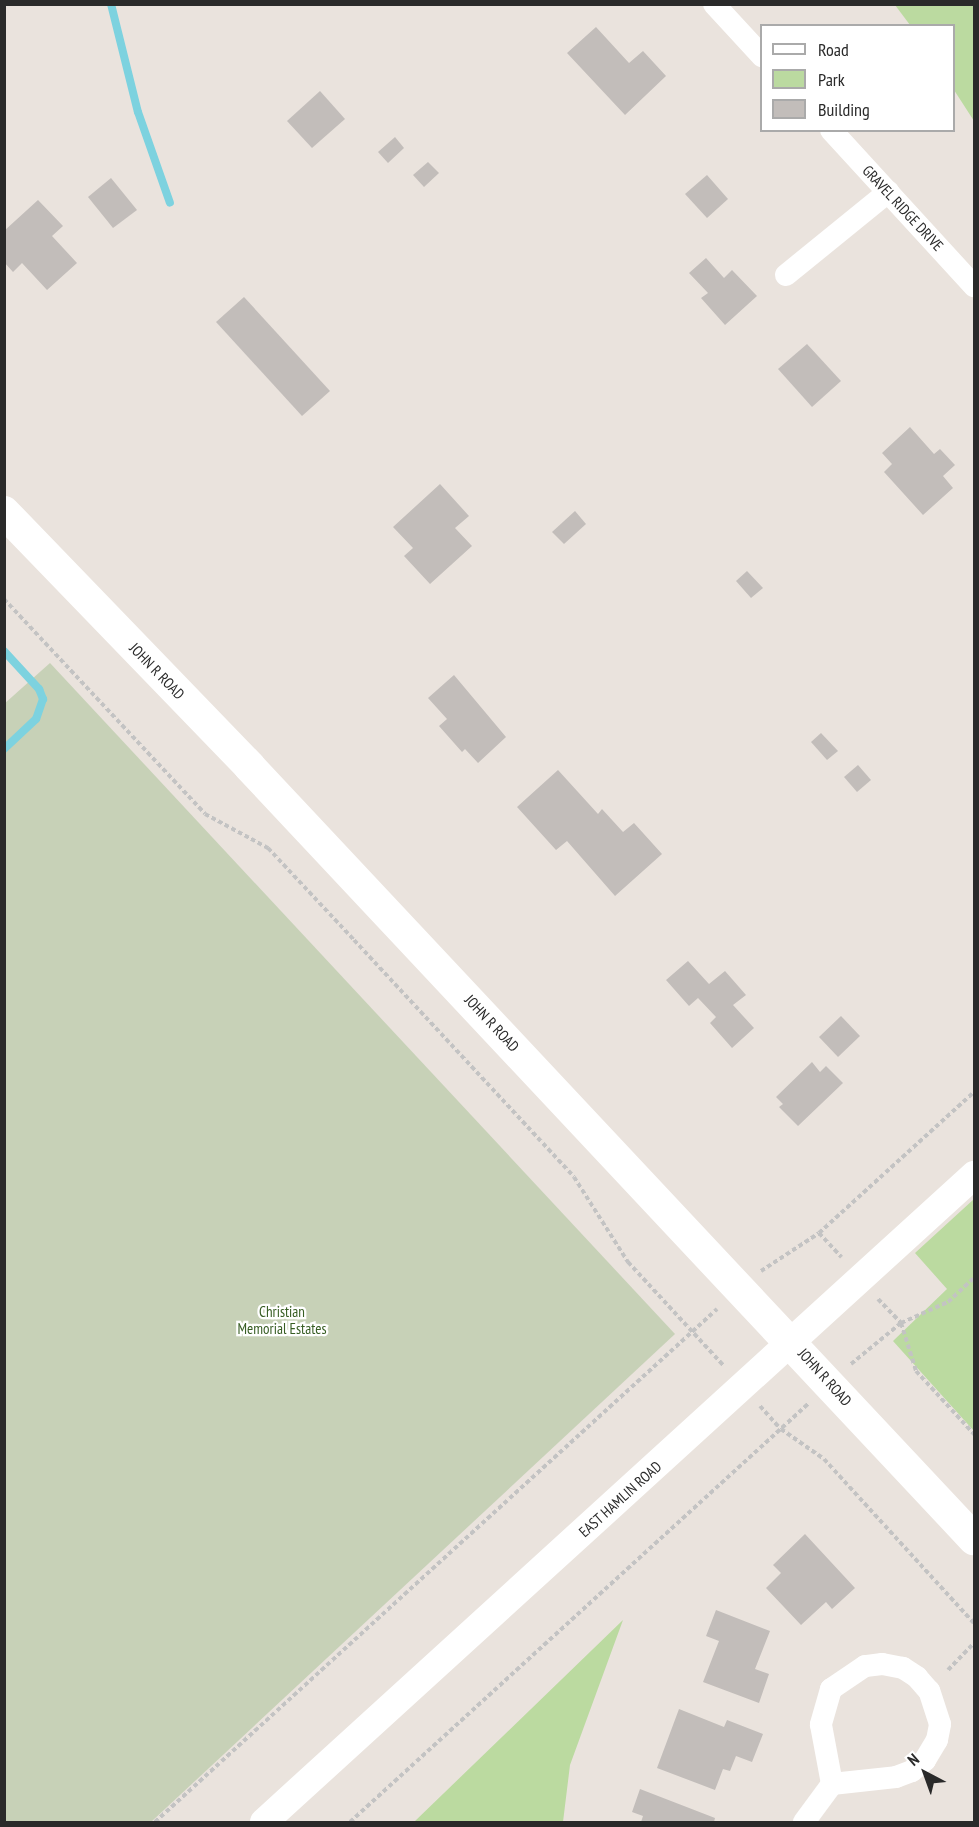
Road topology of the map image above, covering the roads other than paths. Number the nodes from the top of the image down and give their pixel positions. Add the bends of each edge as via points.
1 (714, 4) edge
2 (760, 54) edge
3 (833, 132) edge
4 (888, 192) junction
5 (786, 275) dead end
6 (975, 286) edge
7 (4, 512) edge
8 (975, 1175) edge
9 (792, 1342) junction
10 (975, 1539) edge
11 (832, 1784) junction
12 (264, 1822) edge
13 (804, 1822) edge

1 - 2 street
3 - 4 street, GRAVEL RIDGE DRIVE
4 - 5 street
4 - 6 street, GRAVEL RIDGE DRIVE
7 - 9 main road, JOHN R ROAD
8 - 9 street, EAST HAMLIN ROAD
9 - 10 main road, JOHN R ROAD
9 - 12 street, EAST HAMLIN ROAD
11 - 11 street via 896,1777 925,1760 937,1740 940,1724 929,1691 917,1677 892,1666 865,1666 831,1689 821,1725
11 - 13 street

